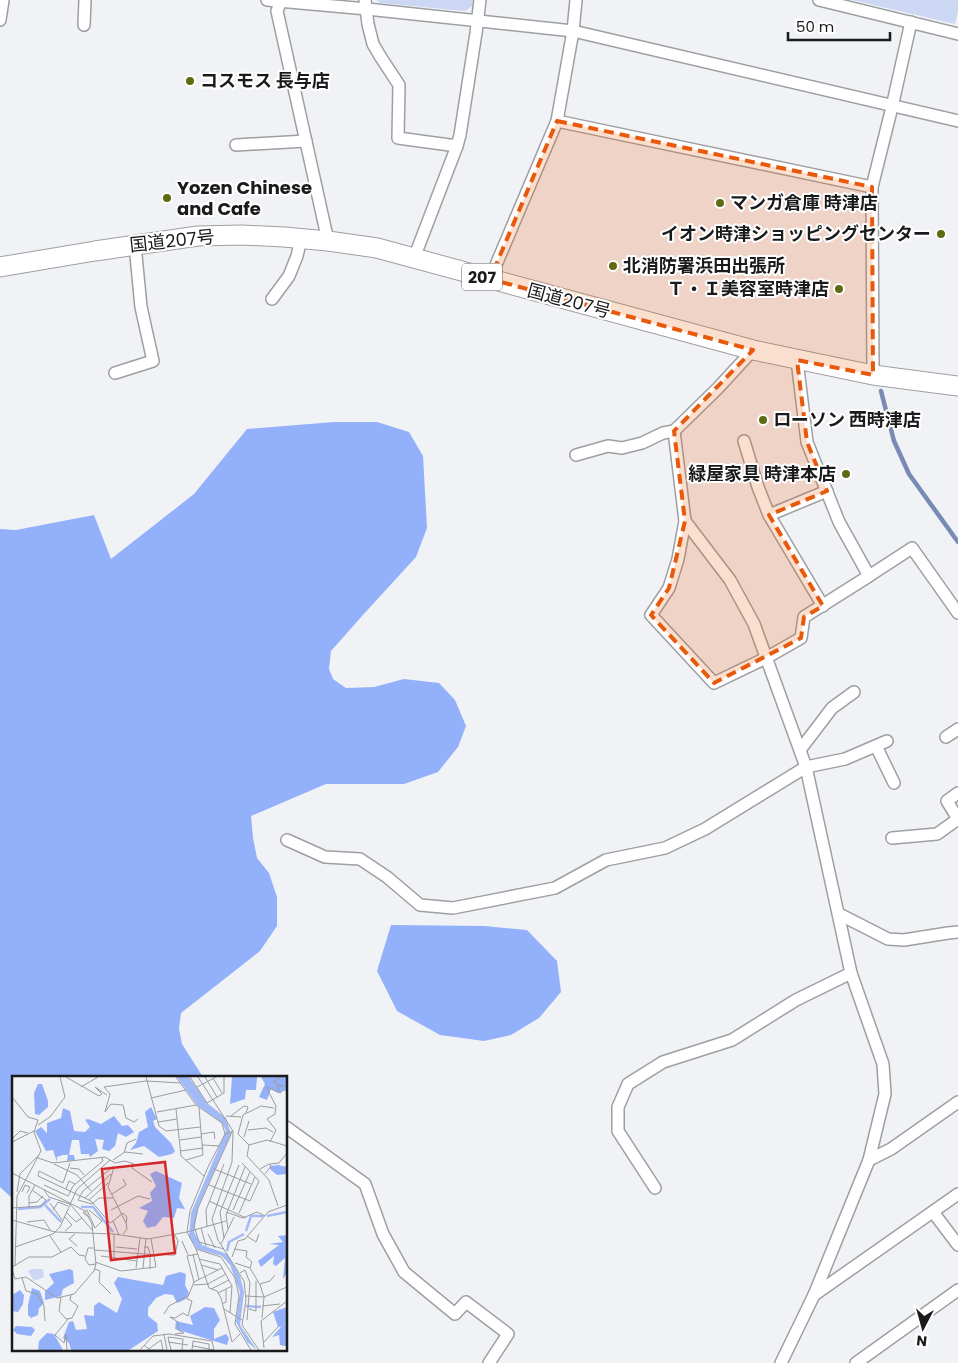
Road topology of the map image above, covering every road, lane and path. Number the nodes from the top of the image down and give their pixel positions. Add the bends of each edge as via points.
1 (3, 0) edge
2 (85, 0) edge
3 (267, 0) edge
4 (480, 0) edge
5 (576, 0) edge
6 (819, 0) edge
7 (281, 1) edge
8 (835, 2) edge
9 (366, 4) edge
10 (0, 20) edge
11 (478, 20) junction
12 (911, 22) junction
13 (84, 25) dead end
14 (573, 31) junction
15 (958, 34) edge
16 (892, 106) junction
17 (557, 121) junction
18 (958, 121) edge
19 (306, 141) junction
20 (236, 145) dead end
21 (457, 146) junction
22 (872, 187) junction
23 (301, 238) junction
24 (328, 241) junction
25 (135, 245) junction
26 (414, 258) junction
27 (0, 267) edge
28 (490, 280) junction
29 (272, 298) dead end
30 (753, 350) junction
31 (797, 360) junction
32 (115, 373) dead end
33 (873, 375) junction
34 (958, 386) edge
35 (674, 431) junction
36 (744, 441) dead end
37 (576, 455) dead end
38 (826, 491) junction
39 (769, 515) junction
40 (685, 521) junction
41 (869, 576) junction
42 (823, 606) junction
43 (958, 613) edge
44 (766, 658) junction
45 (854, 692) dead end
46 (958, 729) edge
47 (946, 737) dead end
48 (887, 741) dead end
49 (876, 746) junction
50 (800, 750) junction
51 (806, 767) junction
52 (894, 783) dead end
53 (958, 793) edge
54 (958, 819) edge
55 (892, 838) dead end
56 (287, 840) dead end
57 (839, 914) junction
58 (958, 932) edge
59 (852, 973) junction
60 (958, 1102) edge
61 (288, 1128) edge
62 (869, 1160) junction
63 (655, 1188) dead end
64 (958, 1194) edge
65 (933, 1212) junction
66 (958, 1245) edge
67 (958, 1290) edge
68 (814, 1295) junction
69 (488, 1363) edge
70 (781, 1363) edge
71 (856, 1363) edge

1 - 10 street
2 - 13 street
3 - 7 street
4 - 11 street
5 - 14 street
6 - 8 street
7 - 9 street
7 - 19 street via 277,10
8 - 12 street
9 - 11 street
9 - 21 street via 373,44 399,85 398,138
11 - 14 street
11 - 21 street
12 - 15 street
12 - 16 street
14 - 16 street
14 - 17 street
16 - 18 street
16 - 22 street
17 - 22 street
17 - 28 street
19 - 20 street
19 - 24 street
21 - 26 street
22 - 33 street
23 - 24 highway, 国道207号 / 207
23 - 25 highway, 国道207号 / 207 via 198,236
23 - 29 street via 289,276
24 - 26 highway, 国道207号 / 207 via 377,248
25 - 27 highway, 国道207号 / 207
25 - 32 street via 141,306 153,361
26 - 28 highway, 国道207号 / 207
28 - 30 highway, 国道207号 / 207
30 - 31 highway, 国道207号 / 207
30 - 35 street
31 - 33 highway, 国道207号 / 207
31 - 38 street via 807,442
33 - 34 highway, 国道207号 / 207
35 - 37 street via 622,448 608,446
35 - 40 street
36 - 39 street
38 - 39 street
38 - 41 street
39 - 42 street
40 - 44 street via 730,580 754,624
40 - 44 street via 669,588 651,615 714,683
41 - 42 street
41 - 43 street via 912,548
42 - 44 street via 804,618 801,638
44 - 50 street
45 - 50 street via 832,708
46 - 47 street
48 - 49 street
49 - 51 street via 845,759
49 - 52 street
50 - 51 street
51 - 56 street via 705,829 665,848 606,860 555,888 453,908 420,905 388,877 360,859 325,857
51 - 57 street
53 - 54 street via 947,801
54 - 55 street via 937,834
57 - 58 street via 888,939 904,940
57 - 59 street
59 - 62 street via 883,1064 885,1094
59 - 63 street via 796,1000 732,1040 663,1062 628,1084 618,1107 618,1131
60 - 62 street via 891,1149
61 - 69 street via 366,1184 383,1234 404,1272 455,1314 466,1302 508,1334
62 - 68 street
64 - 65 street
65 - 66 street
65 - 68 street
67 - 71 street
68 - 70 street

